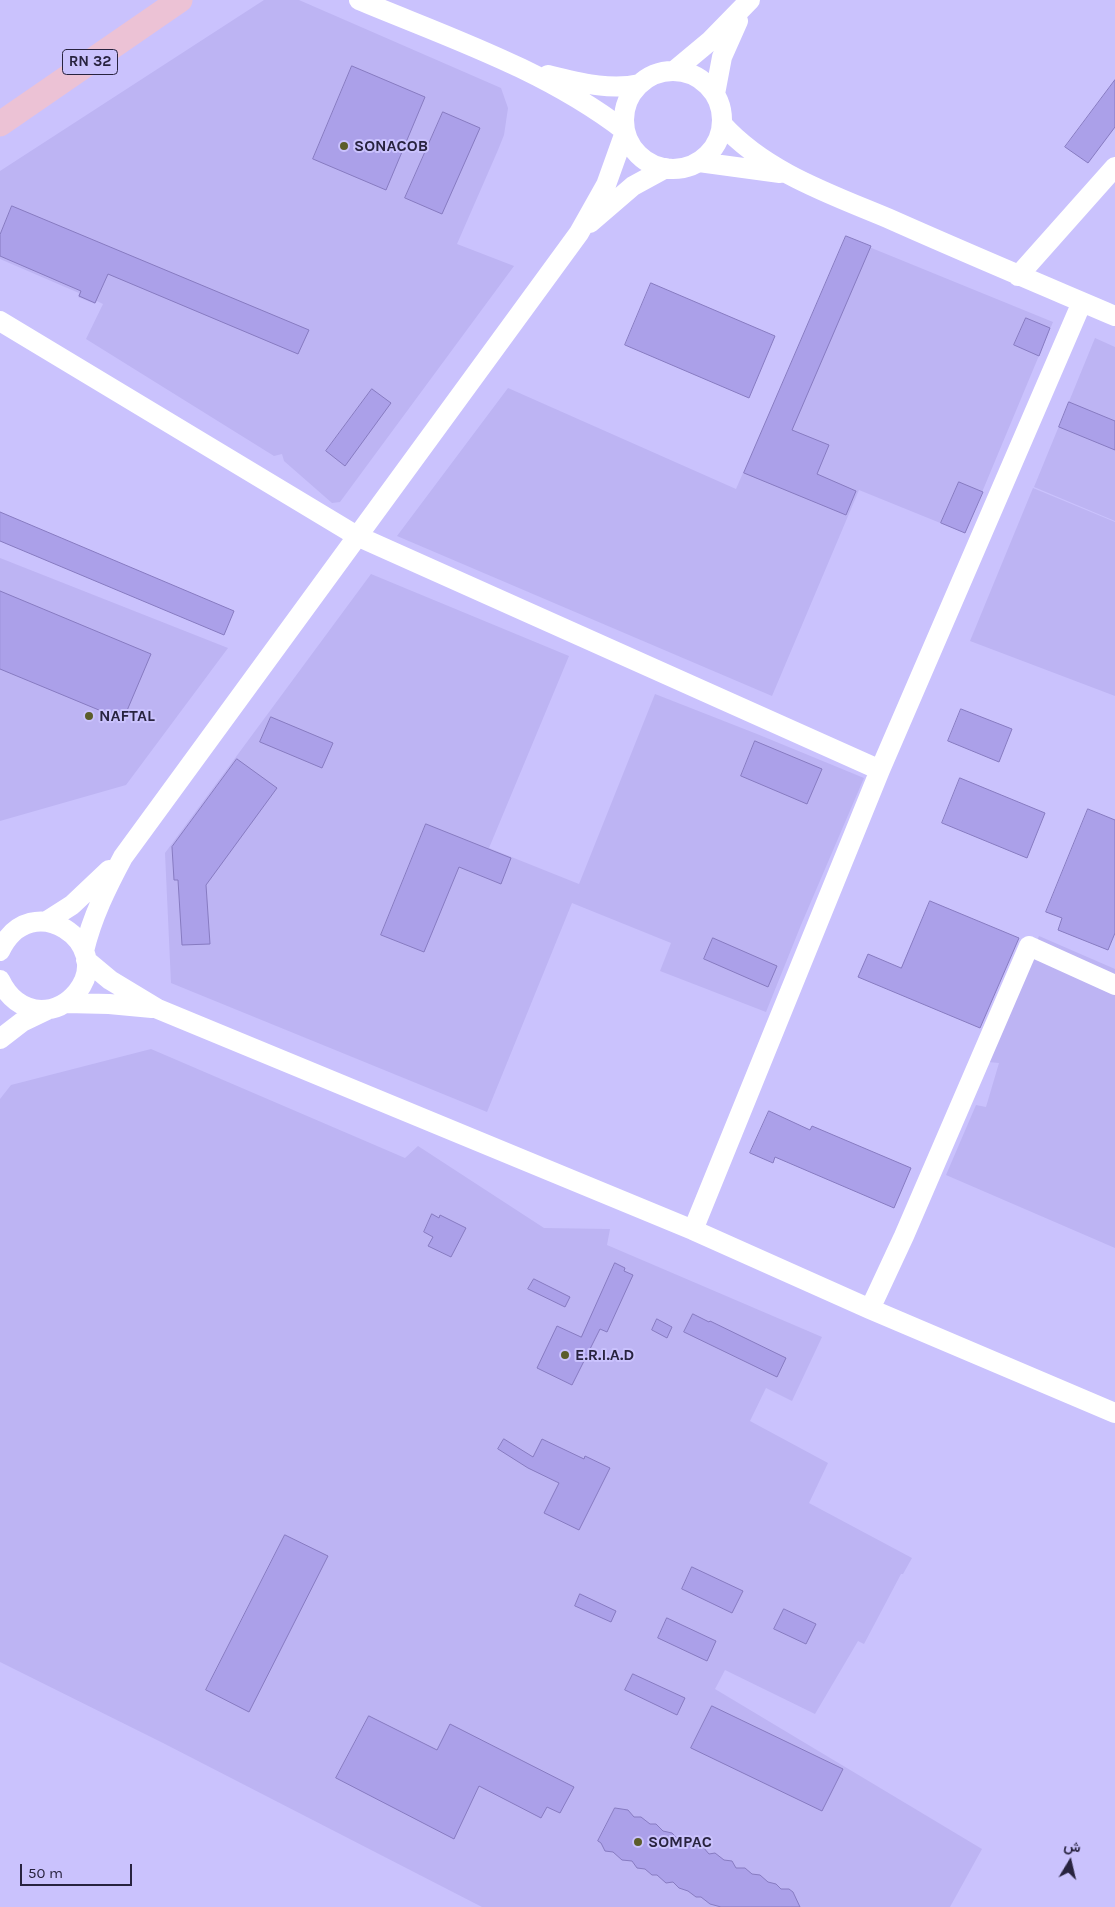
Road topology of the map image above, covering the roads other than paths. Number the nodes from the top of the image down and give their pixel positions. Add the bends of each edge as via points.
1 (180, 0) edge
2 (359, 0) edge
3 (748, 3) edge
4 (529, 71) junction
5 (674, 71) junction
6 (640, 84) junction
7 (715, 94) junction
8 (0, 124) edge
9 (722, 124) junction
10 (625, 132) junction
11 (698, 162) junction
12 (1115, 167) edge
13 (666, 168) junction
14 (785, 174) junction
15 (580, 233) junction
16 (1018, 276) junction
17 (1082, 302) junction
18 (1115, 316) edge
19 (0, 321) edge
20 (357, 536) junction
21 (880, 770) junction
22 (123, 856) junction
23 (47, 921) junction
24 (9, 929) edge
25 (0, 951) edge
26 (85, 956) junction
27 (0, 980) edge
28 (1115, 985) edge
29 (57, 1006) junction
30 (158, 1009) junction
31 (0, 1039) edge
32 (693, 1230) junction
33 (870, 1309) junction
34 (1115, 1413) edge

1 - 8 main road, RN 32
2 - 4 street
3 - 5 street
3 - 7 street via 722,57
4 - 6 street via 601,86
4 - 10 street via 584,102
5 - 6 street via 655,74
5 - 7 street via 701,80
6 - 10 street via 628,100
7 - 9 street
9 - 11 street via 717,142
9 - 14 street via 740,142
10 - 13 street via 642,158
10 - 15 street via 606,185
11 - 13 street via 680,168
11 - 14 street
12 - 16 street
13 - 15 street via 632,186
14 - 16 street
15 - 20 street
16 - 17 street
17 - 18 street
17 - 21 street
19 - 20 street
20 - 21 street
20 - 22 street
21 - 32 street
22 - 23 street via 72,905
22 - 26 street via 91,925
23 - 24 street
23 - 26 street via 65,928 76,938
24 - 25 street via 10,934
26 - 29 street via 85,975 80,989
26 - 30 street via 110,980
27 - 29 street via 11,997 28,1008
28 - 33 street via 1029,946
29 - 30 street via 109,1004
29 - 31 street via 22,1022
30 - 32 street
32 - 33 street
33 - 34 street

